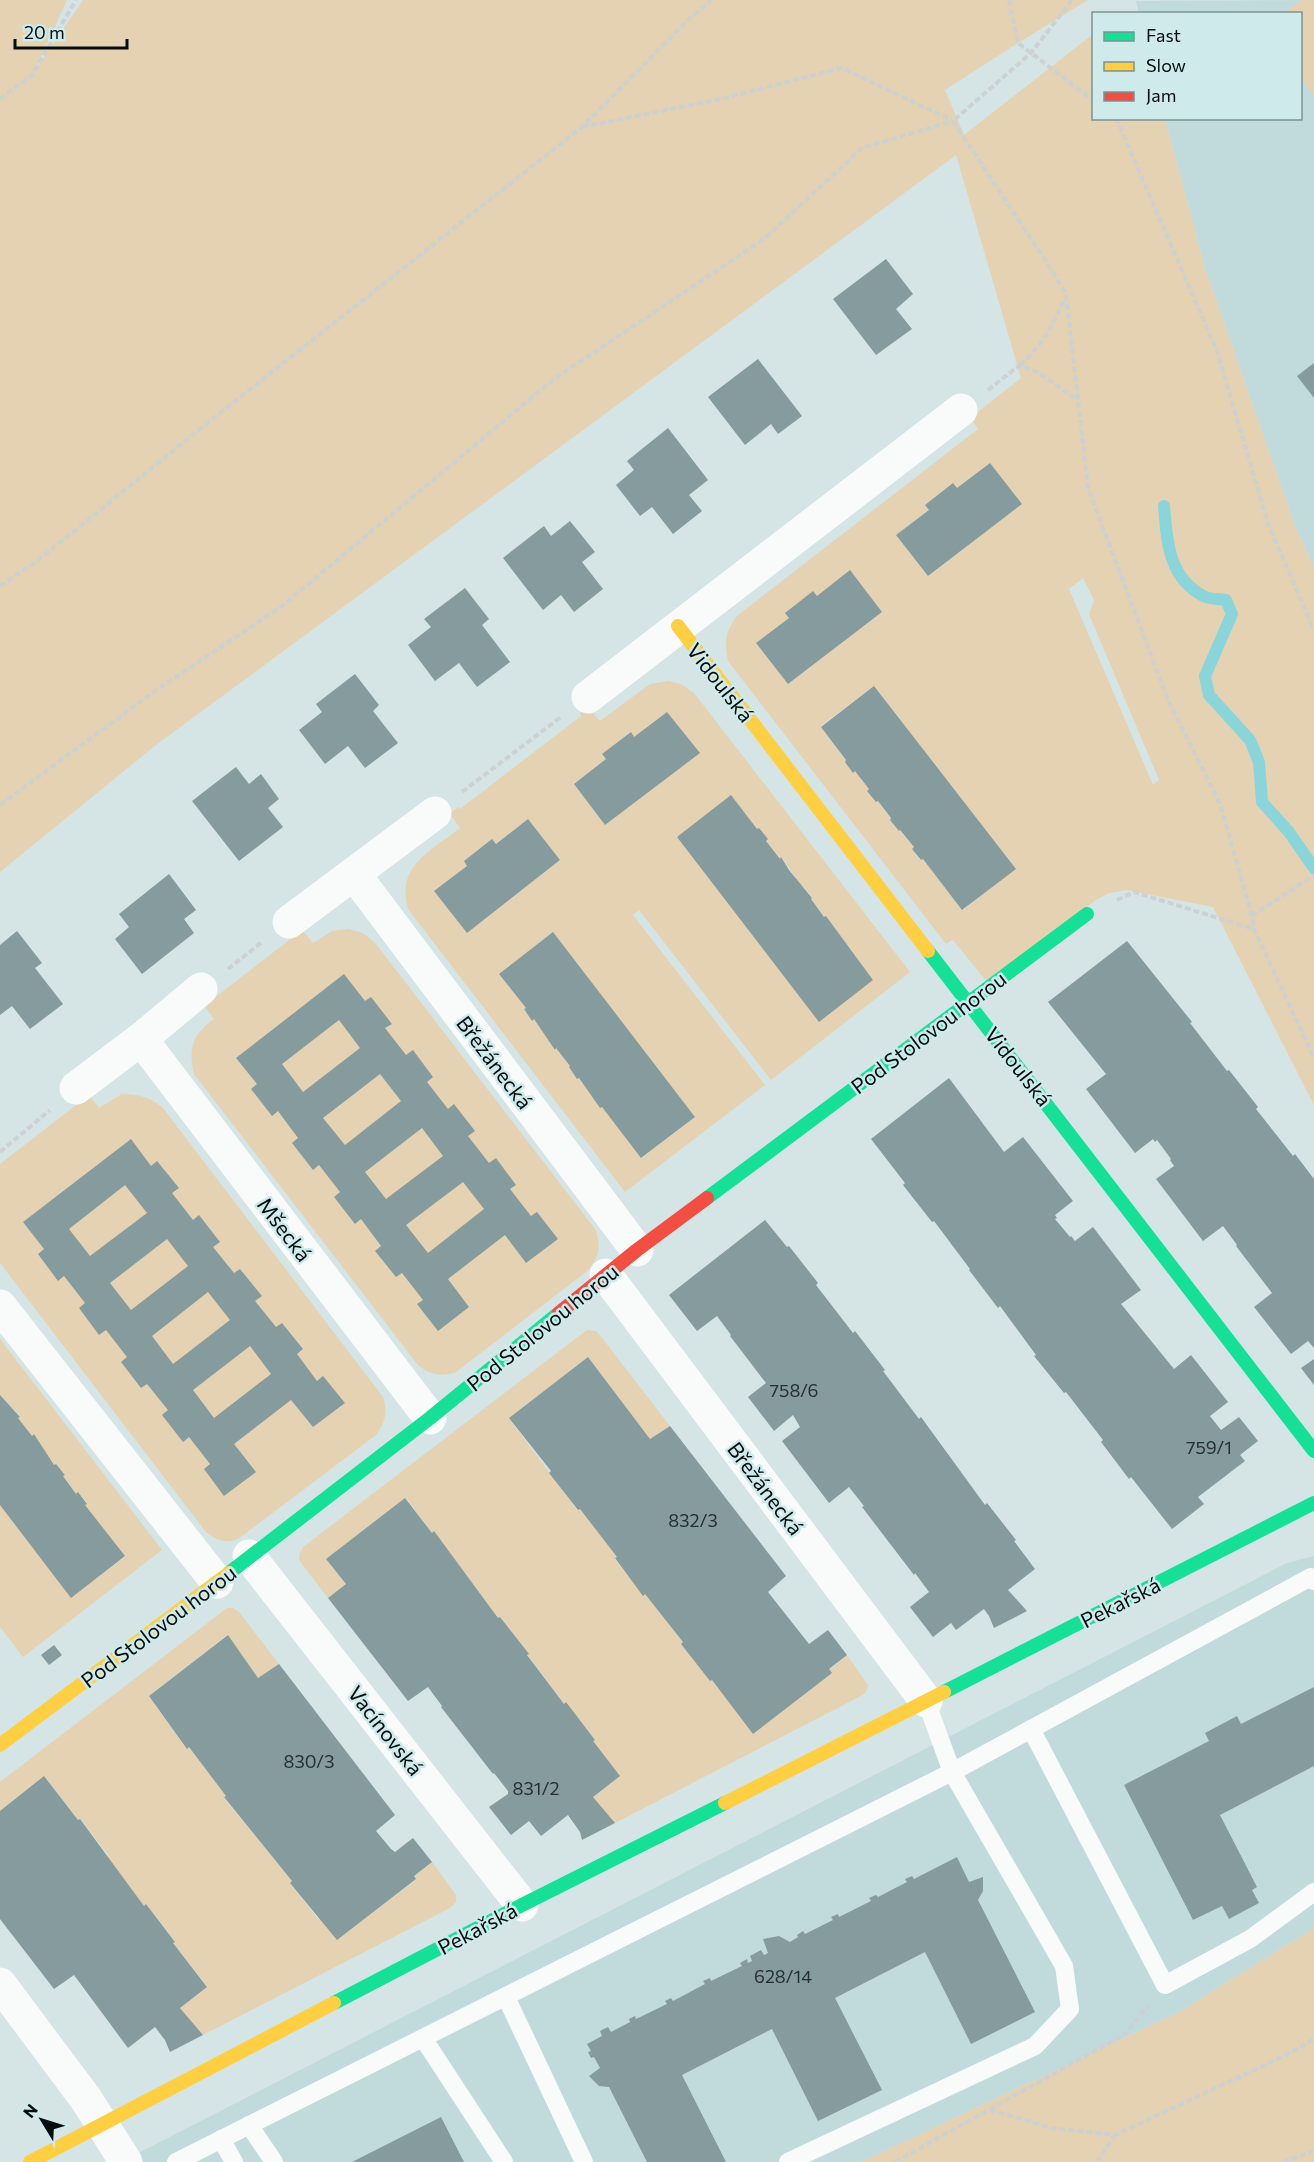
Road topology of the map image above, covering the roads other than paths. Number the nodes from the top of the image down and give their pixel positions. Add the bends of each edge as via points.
1 (961, 410) road end
2 (678, 626) junction
3 (588, 697) road end
4 (435, 813) road end
5 (354, 874) junction
6 (1087, 914) road end
7 (289, 922) road end
8 (201, 989) road end
9 (968, 1001) junction
10 (141, 1039) junction
11 (76, 1088) road end
12 (637, 1250) junction
13 (606, 1275) junction
14 (0, 1306) edge
15 (430, 1418) junction
16 (1314, 1451) edge
17 (1314, 1503) edge
18 (249, 1556) junction
19 (1312, 1579) edge
20 (217, 1582) junction
21 (926, 1701) junction
22 (1031, 1729) junction
23 (0, 1745) edge
24 (952, 1772) junction
25 (1314, 1892) edge
26 (522, 1905) junction
27 (0, 1984) edge
28 (506, 1997) junction
29 (423, 2038) junction
30 (103, 2124) junction
31 (249, 2125) junction
32 (221, 2139) junction
33 (30, 2162) edge
34 (126, 2162) edge
35 (176, 2162) edge
36 (234, 2162) edge
37 (274, 2162) edge
38 (504, 2162) edge
39 (584, 2162) edge
40 (788, 2162) edge

1 - 2 street, Vidoulská
2 - 3 street, Vidoulská
2 - 9 street, Vidoulská
4 - 5 street
5 - 7 street
5 - 12 street, Břežánecká
6 - 9 street, Pod Stolovou horou
8 - 10 street
9 - 12 street, Pod Stolovou horou
9 - 16 street, Vidoulská
10 - 11 street
10 - 15 street, Mšecká
12 - 13 street, Pod Stolovou horou
13 - 15 street, Pod Stolovou horou
13 - 21 street, Břežánecká
14 - 20 street
15 - 18 street, Pod Stolovou horou
17 - 21 street, Pekařská
18 - 20 street, Pod Stolovou horou
18 - 26 street, Vacínovská
19 - 22 lane
20 - 23 street, Pod Stolovou horou
21 - 24 lane
21 - 26 street, Pekařská
22 - 24 lane
22 - 25 lane via 1165,1985 1250,1939
24 - 28 lane
24 - 40 lane via 1064,1966 1070,2009 1035,2046
26 - 30 street, Pekařská
27 - 30 street
28 - 29 lane
28 - 39 lane
29 - 31 lane
29 - 38 lane
30 - 33 street, Pekařská
30 - 34 street
31 - 32 lane
31 - 37 lane
32 - 35 lane
32 - 36 lane

